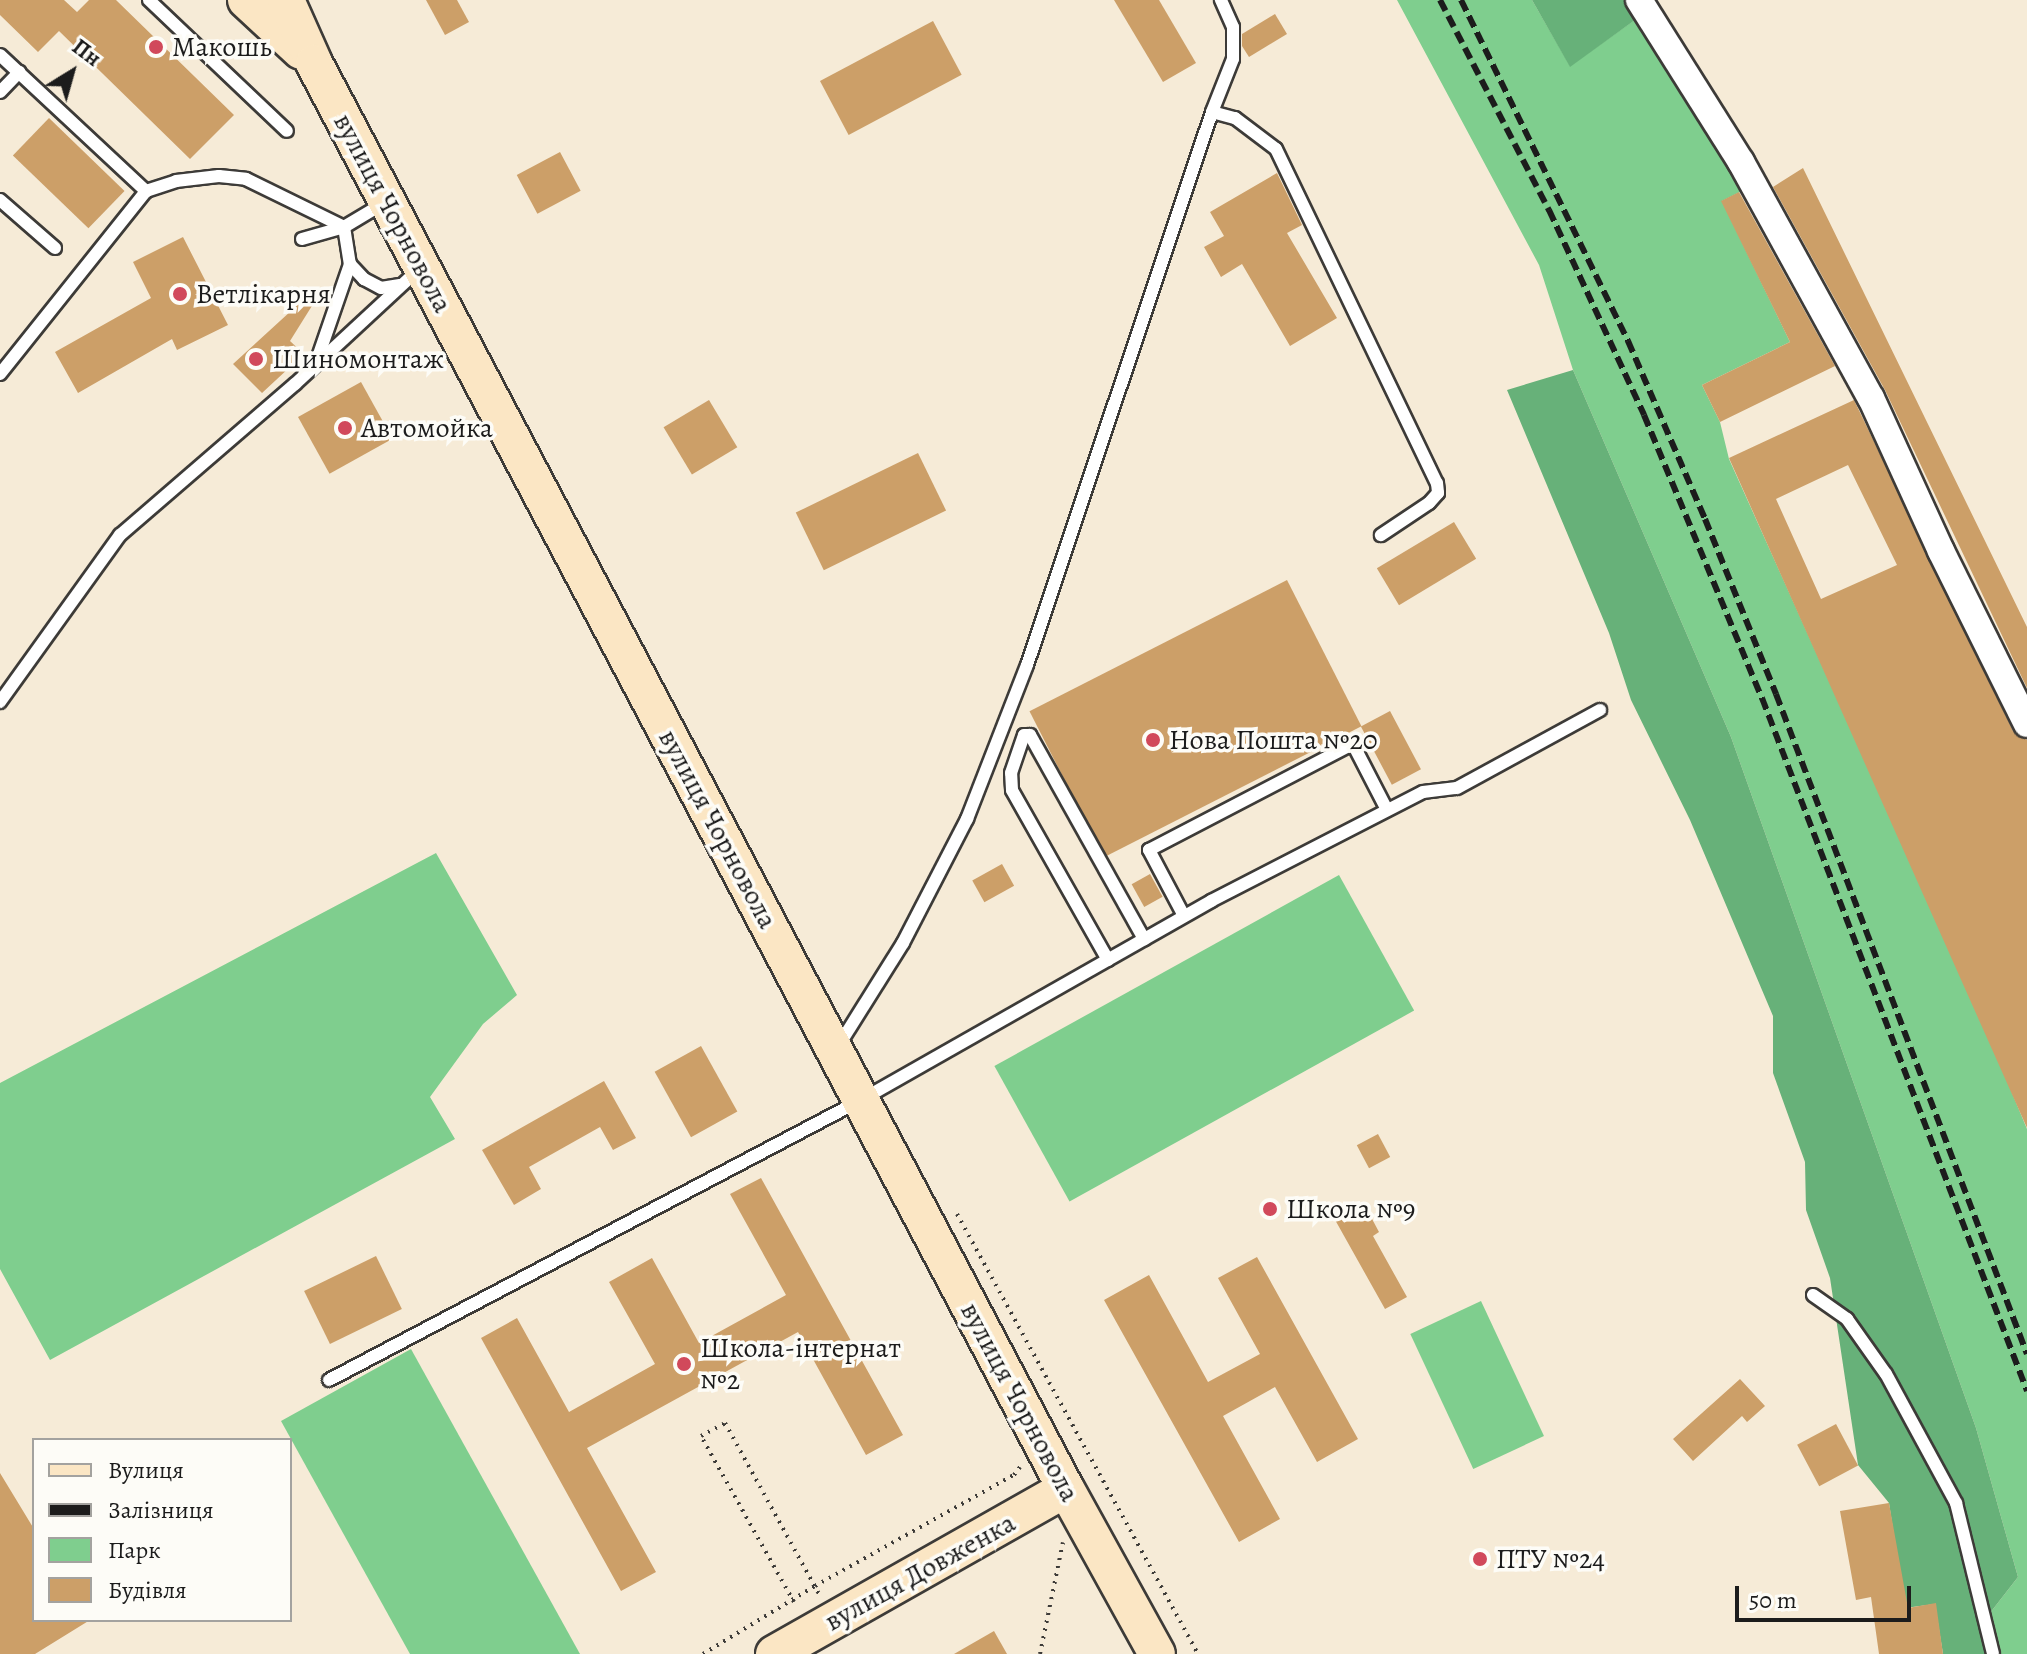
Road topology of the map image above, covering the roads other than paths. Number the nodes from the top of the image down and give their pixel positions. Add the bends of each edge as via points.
1 (149, 0) edge
2 (246, 0) edge
3 (286, 0) edge
4 (1221, 0) edge
5 (1230, 0) edge
6 (1639, 0) edge
7 (1228, 16) junction
8 (0, 55) edge
9 (314, 63) junction
10 (19, 72) junction
11 (0, 92) edge
12 (1212, 112) junction
13 (287, 131) dead end
14 (146, 191) junction
15 (0, 200) edge
16 (387, 202) junction
17 (344, 227) junction
18 (302, 239) dead end
19 (55, 248) dead end
20 (350, 264) junction
21 (411, 276) junction
22 (315, 365) junction
23 (0, 374) edge
24 (1381, 535) dead end
25 (0, 702) edge
26 (1600, 710) dead end
27 (2027, 724) edge
28 (1387, 810) junction
29 (1184, 916) junction
30 (1144, 939) junction
31 (1108, 960) junction
32 (835, 1051) junction
33 (861, 1100) junction
34 (1813, 1295) dead end
35 (329, 1380) dead end
36 (1066, 1489) junction
37 (1154, 1653) edge
38 (774, 1654) edge
39 (1993, 1654) edge

1 - 13 lane
2 - 9 street
3 - 9 street, вулиця Чорновола
4 - 7 lane
5 - 7 lane
6 - 27 street via 1741,162 1871,398
7 - 12 lane via 1233,59
8 - 10 lane
9 - 16 street, вулиця Чорновола
10 - 11 lane
10 - 14 lane
12 - 24 lane via 1235,118 1276,149 1437,483 1438,493 1429,503
12 - 32 lane via 1027,665 967,819 903,943
14 - 17 lane via 176,181 246,179
14 - 23 lane
15 - 19 lane
16 - 17 lane
16 - 21 street, вулиця Чорновола
17 - 18 lane
17 - 20 lane
20 - 21 lane via 381,288
20 - 22 lane
21 - 22 lane
21 - 32 street, вулиця Чорновола
22 - 25 lane via 120,535
26 - 28 lane via 1457,788 1423,792
28 - 29 lane
28 - 29 lane via 1353,744 1149,850
29 - 30 lane
30 - 31 lane
30 - 31 lane via 1030,735 1024,735 1011,773 1012,790
31 - 33 lane
32 - 33 street, вулиця Чорновола
33 - 35 lane
33 - 36 street, вулиця Чорновола
34 - 39 lane via 1847,1319 1886,1374 1956,1503
36 - 37 street, вулиця Чорновола
36 - 38 street, вулиця Довженка

